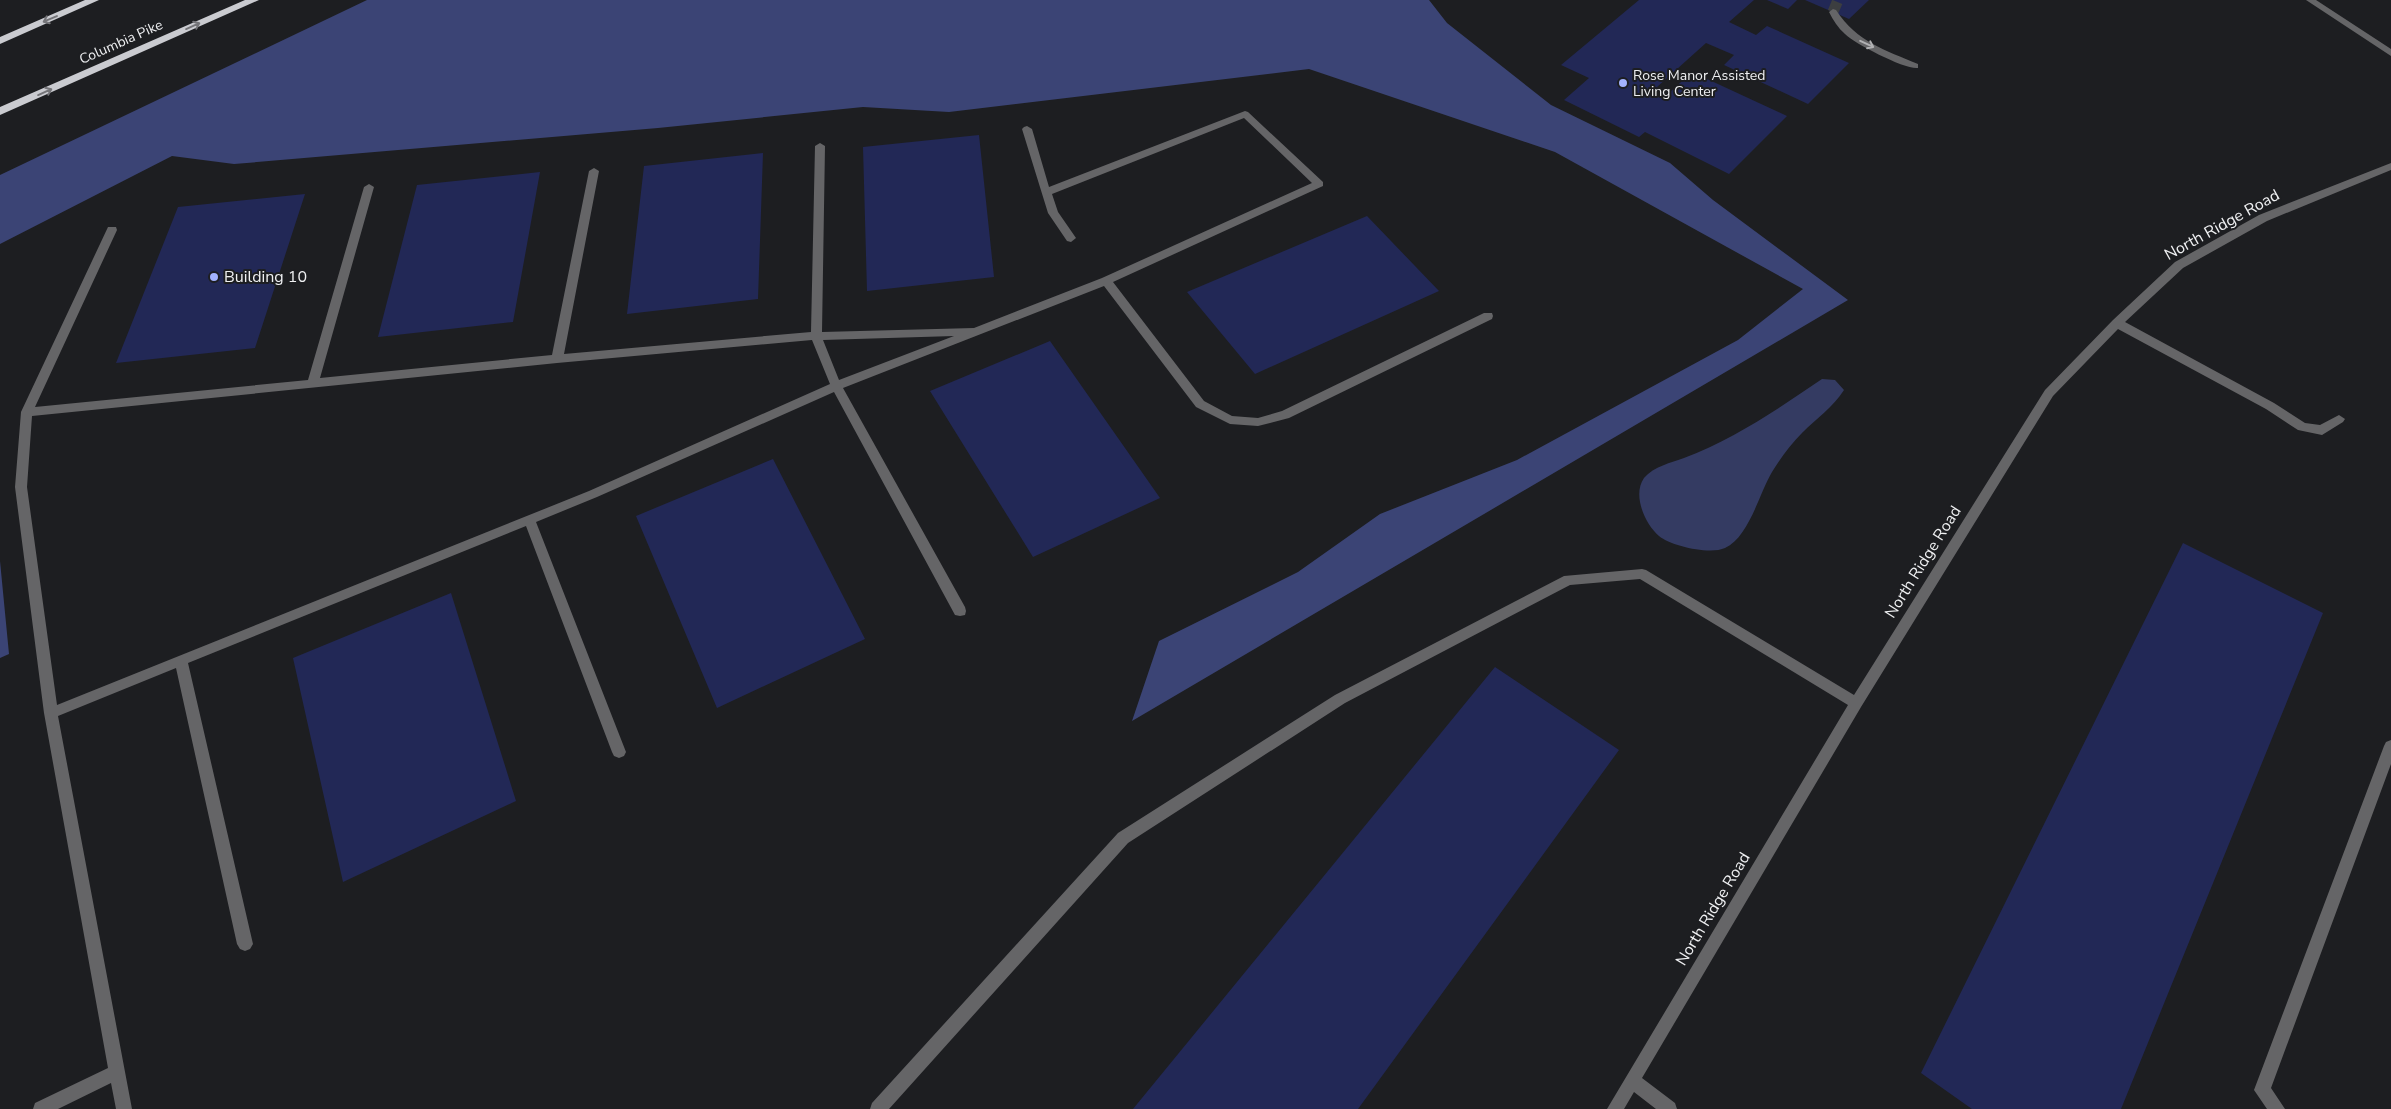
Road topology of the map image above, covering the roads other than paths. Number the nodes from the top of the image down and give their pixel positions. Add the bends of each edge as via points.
1 (94, 0) edge
2 (254, 0) edge
3 (2310, 0) edge
4 (1833, 12) dead end
5 (0, 41) edge
6 (2391, 53) edge
7 (1915, 66) dead end
8 (0, 111) edge
9 (1027, 129) dead end
10 (820, 146) dead end
11 (2391, 166) edge
12 (594, 171) dead end
13 (369, 187) dead end
14 (1046, 192) junction
15 (112, 230) dead end
16 (1071, 238) dead end
17 (1106, 281) junction
18 (1488, 316) dead end
19 (2117, 323) junction
20 (983, 330) junction
21 (816, 336) junction
22 (557, 359) junction
23 (313, 383) junction
24 (836, 386) junction
25 (27, 412) junction
26 (2339, 419) dead end
27 (529, 520) junction
28 (960, 611) dead end
29 (181, 660) junction
30 (1856, 703) junction
31 (51, 713) junction
32 (2391, 746) edge
33 (619, 752) dead end
34 (245, 944) dead end
35 (117, 1072) junction
36 (1632, 1080) junction
37 (41, 1109) edge
38 (124, 1109) edge
39 (878, 1109) edge
40 (1614, 1109) edge
41 (1669, 1109) edge
42 (2277, 1109) edge

1 -> 5 highway
8 -> 2 highway, Columbia Pike
3 - 6 street
4 -> 7 street via 1844,31
9 - 14 street
10 - 21 street
11 - 19 street, North Ridge Road via 2264,218 2179,265
12 - 22 street
13 - 23 street
14 - 16 street via 1053,213
14 - 17 street via 1245,114 1319,184
15 - 25 street
17 - 18 street via 1200,404 1230,420 1258,422 1285,415
17 - 20 street
19 - 26 street via 2302,427 2322,430
19 - 30 street, North Ridge Road via 2049,393
20 - 21 street
20 - 24 street
21 - 22 street
21 - 24 street
22 - 23 street
23 - 25 street
24 - 27 street
24 - 28 street
25 - 31 street via 20,488
27 - 29 street
27 - 33 street
29 - 31 street
29 - 34 street
30 - 36 street, North Ridge Road
30 - 39 street via 1642,574 1568,580 1340,699 1123,838
31 - 35 street
32 - 42 street via 2262,1090
35 - 37 street
35 - 38 street
36 - 40 street, North Ridge Road
36 - 41 street

